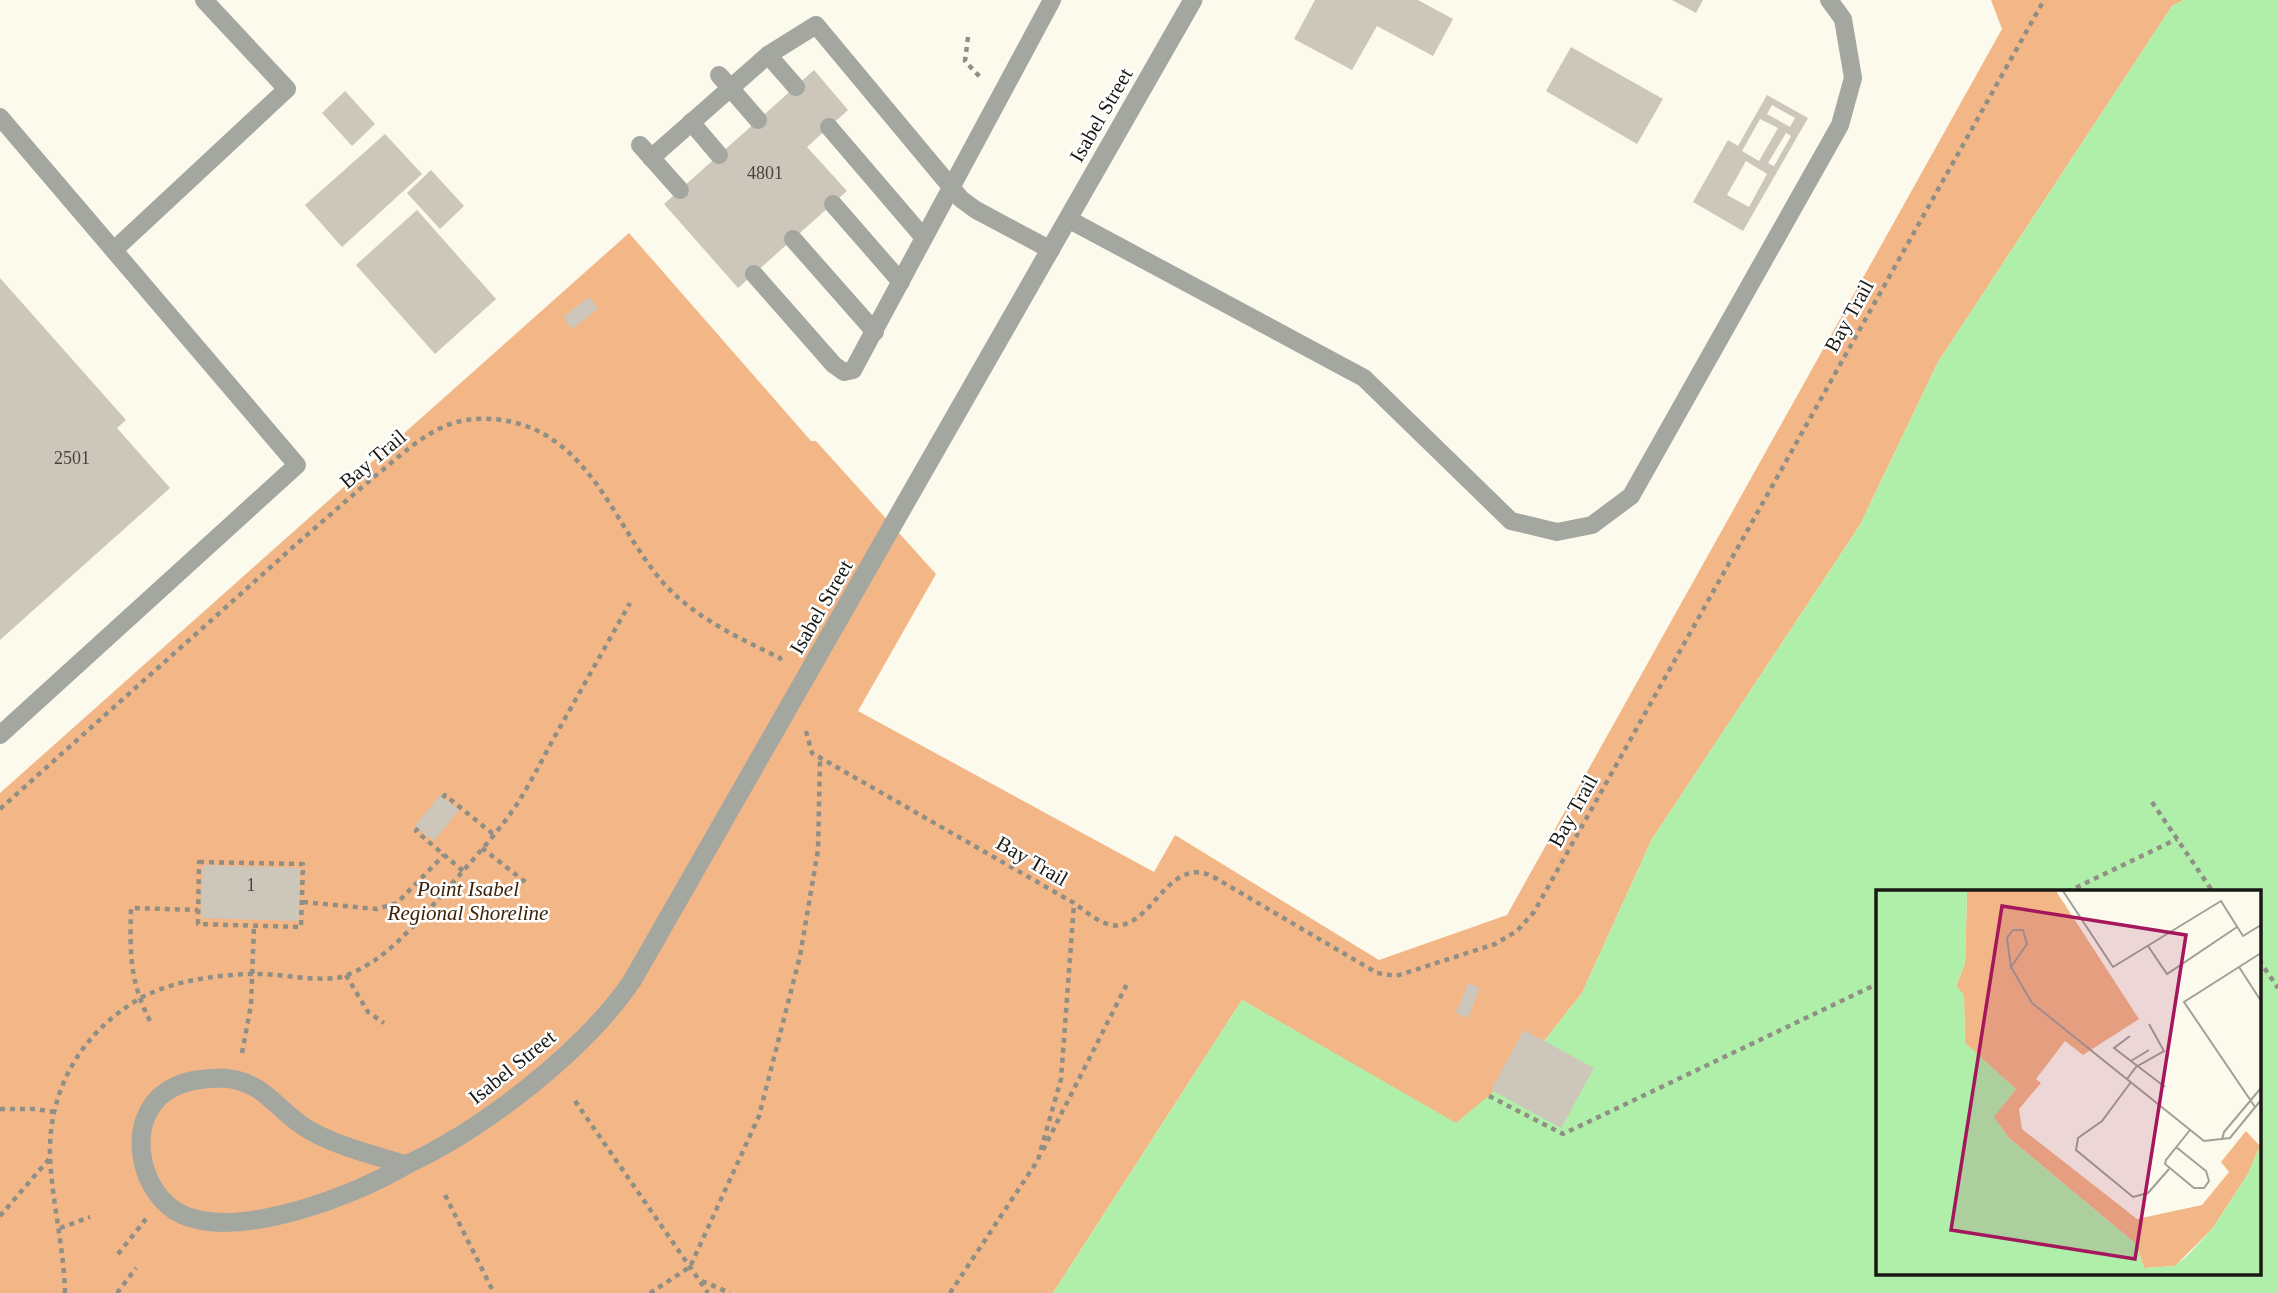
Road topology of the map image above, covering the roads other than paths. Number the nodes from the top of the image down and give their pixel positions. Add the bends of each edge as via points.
1 (204, 0) edge
2 (1052, 0) edge
3 (1193, 0) edge
4 (1829, 0) edge
5 (768, 55) junction
6 (724, 82) junction
7 (796, 87) dead end
8 (0, 117) edge
9 (758, 120) dead end
10 (691, 122) junction
11 (830, 127) dead end
12 (719, 155) dead end
13 (951, 188) junction
14 (680, 190) dead end
15 (833, 204) dead end
16 (1068, 219) junction
17 (925, 238) junction
18 (793, 239) dead end
19 (114, 250) junction
20 (1051, 250) junction
21 (754, 274) dead end
22 (901, 282) junction
23 (874, 332) junction
24 (0, 735) edge
25 (406, 1165) junction

1 - 19 lane via 287,89
2 - 13 lane
3 - 16 street, Isabel Street
4 - 16 lane via 1843,19 1853,78 1840,125 1631,496 1592,525 1557,532 1511,521 1364,378
5 - 6 lane
5 - 7 lane
5 - 13 lane via 816,24
6 - 9 lane
6 - 10 lane
8 - 19 lane
10 - 12 lane
10 - 14 lane via 646,151
11 - 17 lane
13 - 17 lane
13 - 20 lane via 976,211
15 - 22 lane
16 - 20 street, Isabel Street
17 - 22 lane
18 - 23 lane
19 - 24 lane via 297,465
20 - 25 street, Isabel Street via 622,996 579,1042 509,1101 450,1143
21 - 23 lane via 841,370 855,368
22 - 23 lane
25 - 25 street, Isabel Street via 319,1136 262,1091 237,1079 182,1084 163,1094 143,1123 142,1151 148,1177 163,1199 195,1220 246,1221 293,1211 381,1181

